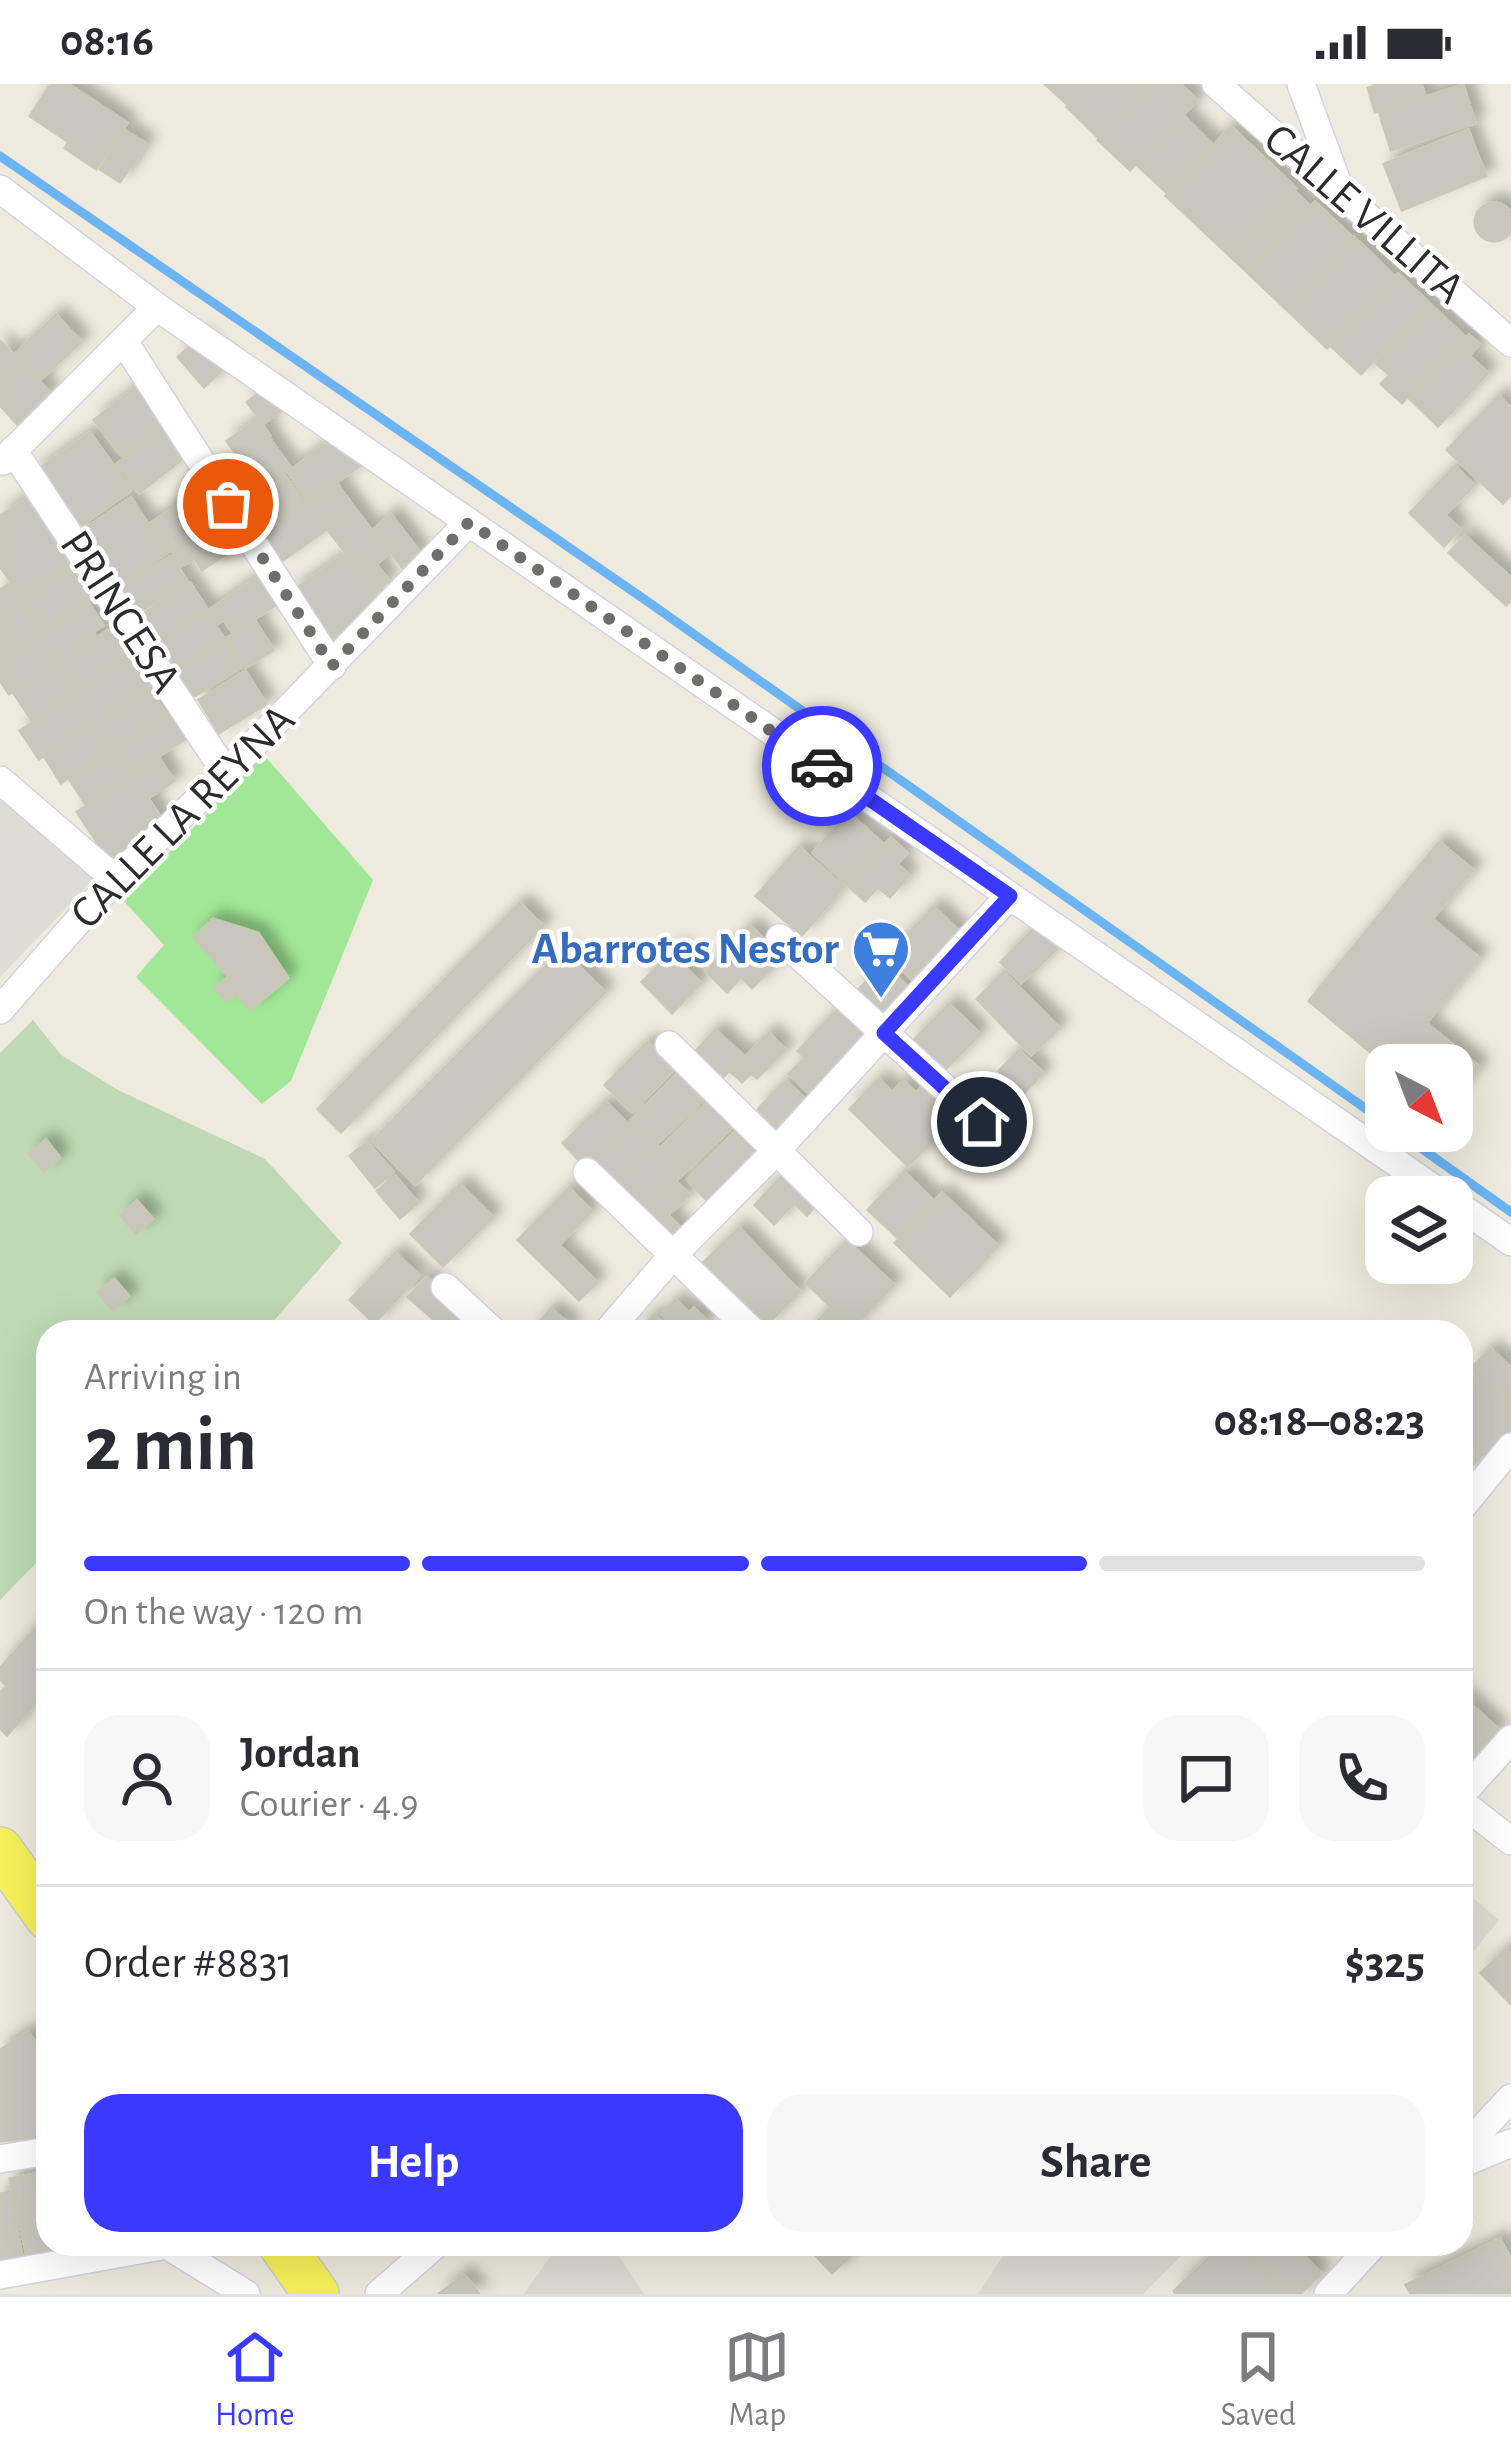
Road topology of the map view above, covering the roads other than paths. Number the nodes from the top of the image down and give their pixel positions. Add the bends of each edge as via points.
1 (1216, 84) edge
2 (1301, 84) edge
3 (0, 189) edge
4 (1341, 194) junction
5 (157, 307) junction
6 (125, 343) junction
7 (1511, 344) edge
8 (7, 457) edge
9 (469, 522) junction
10 (332, 666) junction
11 (226, 773) junction
12 (0, 780) edge
13 (115, 879) junction
14 (1010, 896) junction
15 (780, 938) dead end
16 (0, 1010) edge
17 (884, 1033) junction
18 (669, 1046) dead end
19 (982, 1122) dead end
20 (776, 1151) junction
21 (587, 1172) dead end
22 (1416, 1176) edge
23 (1473, 1216) edge
24 (859, 1232) dead end
25 (1511, 1242) edge
26 (674, 1254) junction
27 (446, 1287) dead end
28 (481, 1320) edge
29 (617, 1320) edge
30 (741, 1320) edge
31 (1511, 1447) edge
32 (1473, 1493) edge
33 (1511, 1739) edge
34 (1473, 1785) edge
35 (1473, 1809) edge
36 (1511, 1840) edge
37 (0, 1850) edge
38 (36, 1900) edge
39 (1511, 2098) edge
40 (1473, 2138) edge
41 (1511, 2144) edge
42 (36, 2153) edge
43 (0, 2159) edge
44 (1473, 2159) edge
45 (117, 2256) edge
46 (185, 2256) edge
47 (289, 2256) edge
48 (423, 2256) edge
49 (1363, 2256) edge
50 (3, 2281) edge
51 (246, 2294) edge
52 (316, 2294) edge
53 (380, 2294) edge
54 (1328, 2294) edge

1 - 4 street, CALLE VILLITA
2 - 4 street
3 - 5 street
4 - 7 street, CALLE VILLITA
5 - 6 street
5 - 9 street
6 - 8 street
6 - 10 street
8 - 11 street, PRINCESA
9 - 10 street, CALLE LA REYNA
9 - 14 street
10 - 11 street, CALLE LA REYNA
11 - 13 street, CALLE LA REYNA
12 - 13 street
13 - 16 street, CALLE LA REYNA
14 - 17 street
14 - 22 street
15 - 17 street
17 - 19 street
17 - 20 street
18 - 20 street
20 - 24 street
20 - 26 street
21 - 26 street
23 - 25 street
26 - 29 street
26 - 30 street
27 - 28 street
31 - 32 street
33 - 34 street
35 - 36 street
37 - 38 main road
39 - 40 street
41 - 44 street
42 - 43 street
45 - 50 street
46 - 51 street
47 - 52 main road
48 - 53 street
49 - 54 street

